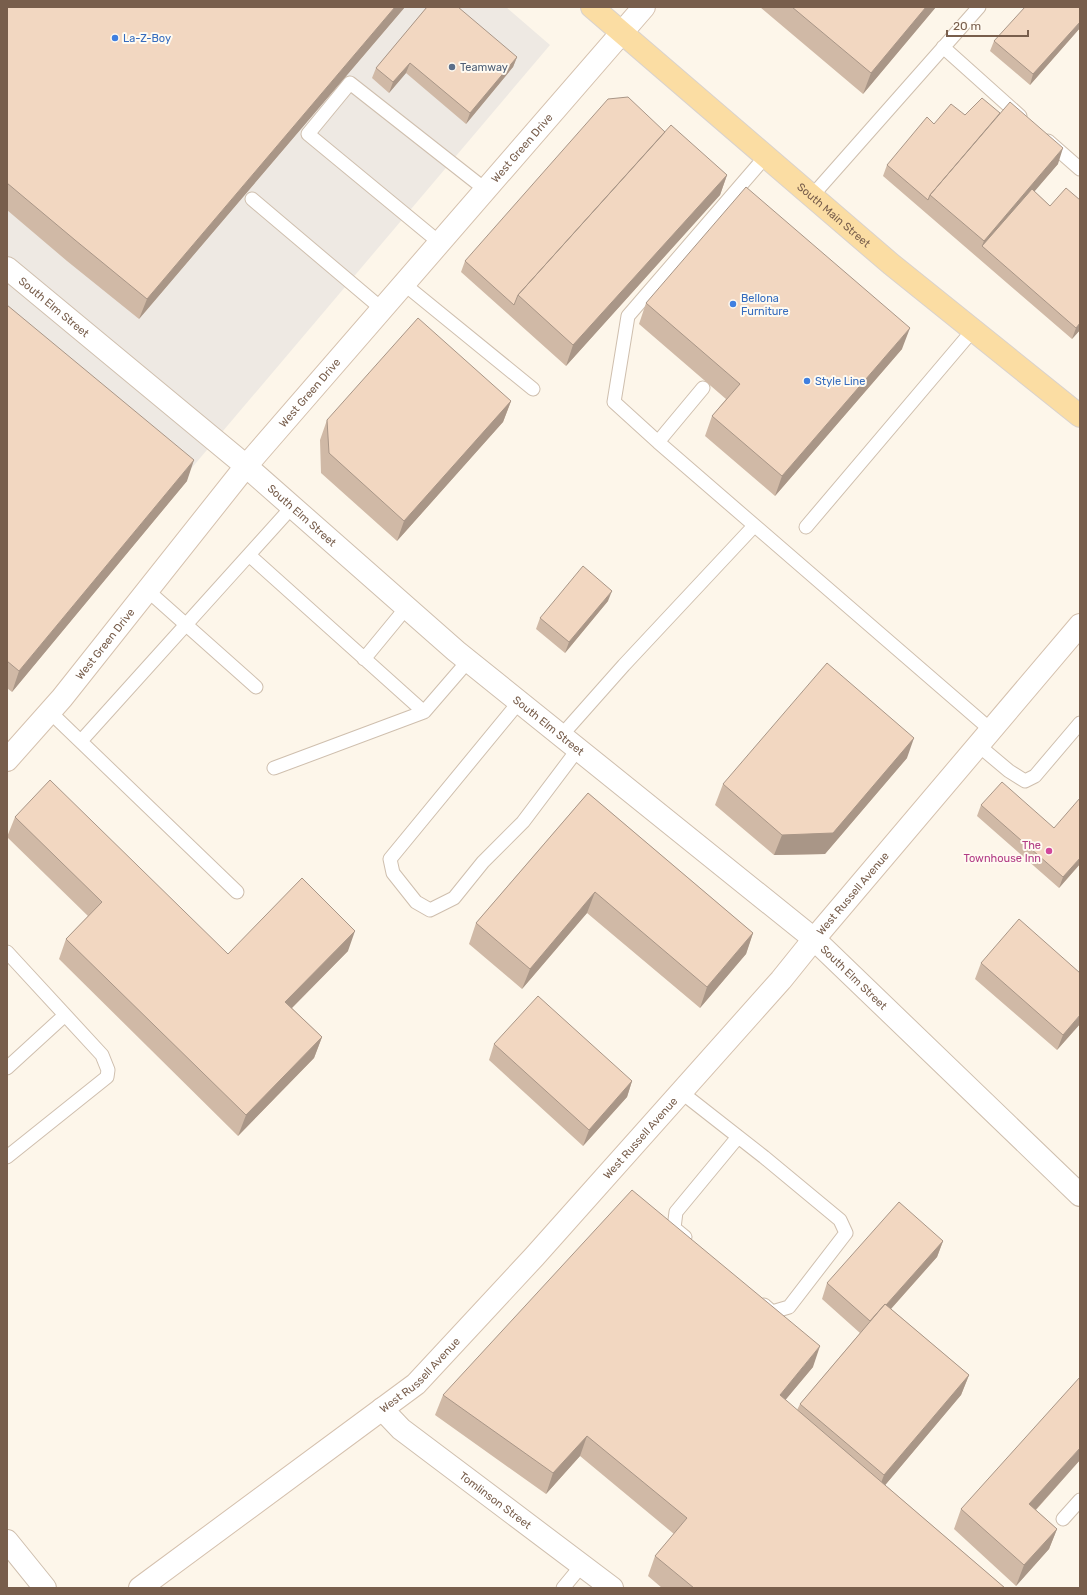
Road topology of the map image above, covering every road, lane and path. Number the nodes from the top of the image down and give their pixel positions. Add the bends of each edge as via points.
1 (592, 7) edge
2 (644, 7) edge
3 (979, 7) edge
4 (622, 32) junction
5 (943, 48) junction
6 (766, 156) junction
7 (1080, 169) edge
8 (486, 190) junction
9 (812, 196) junction
10 (252, 199) edge
11 (440, 243) junction
12 (7, 268) edge
13 (404, 284) junction
14 (382, 309) junction
15 (973, 330) junction
16 (704, 388) dead end
17 (534, 389) dead end
18 (1080, 416) edge
19 (658, 442) junction
20 (246, 466) junction
21 (292, 507) junction
22 (754, 526) junction
23 (806, 528) dead end
24 (249, 555) junction
25 (148, 590) junction
26 (406, 608) junction
27 (187, 624) junction
28 (1080, 625) edge
29 (364, 659) junction
30 (468, 661) junction
31 (256, 687) dead end
32 (519, 702) junction
33 (50, 712) junction
34 (424, 712) junction
35 (1080, 722) edge
36 (562, 736) junction
37 (984, 737) junction
38 (81, 742) junction
39 (578, 750) junction
40 (9, 754) edge
41 (274, 768) dead end
42 (237, 892) dead end
43 (814, 939) junction
44 (10, 961) edge
45 (65, 1015) junction
46 (7, 1068) edge
47 (681, 1092) junction
48 (738, 1137) junction
49 (7, 1157) edge
50 (1080, 1195) edge
51 (697, 1248) edge
52 (755, 1298) edge
53 (382, 1409) junction
54 (1080, 1500) edge
55 (1063, 1519) dead end
56 (7, 1541) edge
57 (582, 1565) junction
58 (45, 1588) edge
59 (140, 1588) edge
60 (563, 1588) edge
61 (612, 1588) edge

1 - 4 main road, South Main Street
2 - 4 main road, West Green Drive
3 - 5 lane
4 - 6 main road, South Main Street
4 - 8 main road, West Green Drive
5 - 7 lane
5 - 9 lane
6 - 9 main road, South Main Street
6 - 19 lane via 628,316 614,402
8 - 11 main road, West Green Drive
8 - 11 lane via 350,83 308,134
9 - 15 main road, South Main Street
10 - 14 lane
11 - 13 main road, West Green Drive
12 - 20 main road, South Elm Street
13 - 14 main road, West Green Drive
13 - 17 lane
14 - 20 main road, West Green Drive
15 - 18 main road, South Main Street
15 - 23 lane
16 - 19 lane
19 - 22 lane
20 - 21 main road, South Elm Street
20 - 25 main road, West Green Drive
21 - 24 lane
21 - 26 main road, South Elm Street
22 - 36 lane via 624,665
22 - 37 lane
24 - 27 lane
24 - 29 lane
25 - 27 lane
25 - 33 main road, West Green Drive
26 - 29 lane
26 - 30 main road, South Elm Street
27 - 31 lane
27 - 38 lane
28 - 37 main road, West Russell Avenue
29 - 34 lane
30 - 32 main road, South Elm Street
30 - 34 lane
32 - 36 main road, South Elm Street
32 - 39 lane via 390,859 393,873 416,902 430,910 454,898 483,862 523,822
33 - 38 lane
33 - 40 main road, West Green Drive
34 - 41 lane
35 - 37 lane via 1035,776 1025,780 1009,772
36 - 39 main road, South Elm Street
37 - 43 main road, West Russell Avenue
38 - 42 lane
39 - 43 main road, South Elm Street
43 - 47 main road, West Russell Avenue via 782,980
43 - 50 main road, South Elm Street
44 - 45 lane
45 - 46 lane
45 - 49 lane via 102,1056 108,1070 106,1077
47 - 48 lane
47 - 53 main road, West Russell Avenue via 534,1257 416,1384
48 - 51 lane via 676,1212 674,1228
48 - 52 lane via 840,1220 846,1233 788,1307 772,1312
53 - 57 main road, Tomlinson Street via 401,1429
53 - 59 main road, West Russell Avenue
54 - 55 lane
56 - 58 main road
57 - 60 lane
57 - 61 main road, Tomlinson Street

